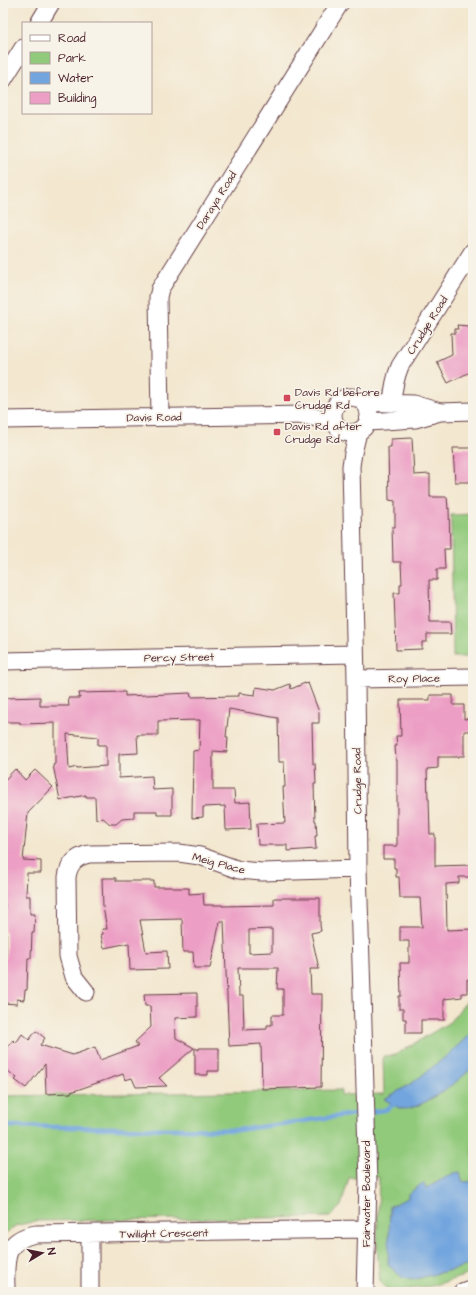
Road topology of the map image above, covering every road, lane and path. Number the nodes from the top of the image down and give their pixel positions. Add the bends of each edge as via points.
1 (51, 3) edge
2 (340, 3) edge
3 (40, 22) edge
4 (22, 50) edge
5 (3, 80) edge
6 (473, 251) edge
7 (364, 402) junction
8 (392, 403) junction
9 (336, 404) junction
10 (440, 412) junction
11 (473, 412) edge
12 (305, 415) junction
13 (160, 417) junction
14 (3, 420) edge
15 (337, 426) junction
16 (363, 427) junction
17 (351, 466) junction
18 (355, 654) junction
19 (3, 661) edge
20 (473, 677) edge
21 (356, 679) junction
22 (358, 869) junction
23 (86, 992) dead end
24 (366, 1096) joint
25 (366, 1229) junction
26 (90, 1234) junction
27 (473, 1288) edge
28 (6, 1292) edge
29 (90, 1292) edge
30 (365, 1292) edge
31 (462, 1292) edge

1 - 3 street
2 - 13 street, Daraya Road via 160,289
4 - 5 street
6 - 8 street, Crudge Road via 400,366 395,378
7 - 8 street
7 - 9 street via 356,397 346,397
7 - 16 street via 369,413
8 - 10 street via 413,404
9 - 12 street, Davis Road
9 - 15 street via 333,409
10 - 11 street
10 - 16 street via 415,419
12 - 13 street, Davis Road
12 - 15 street, Davis Road
13 - 14 street, Davis Road
15 - 16 street via 352,434
15 - 17 street, Crudge Road
16 - 17 street, Crudge Road
17 - 18 street, Crudge Road
18 - 19 street, Percy Street
18 - 21 street, Crudge Road
20 - 21 street, Roy Place
21 - 22 street, Crudge Road
22 - 23 street, Meig Place via 262,872 239,870 200,856 179,853 89,854 75,851 67,877 68,956 74,977
22 - 24 street, Crudge Road
24 - 25 street, Fairwater Boulevard
25 - 26 street, Twilight Crescent
25 - 30 street, Fairwater Boulevard
26 - 28 street, Twilight Crescent via 36,1234 18,1240 8,1252
26 - 29 street
27 - 31 street

